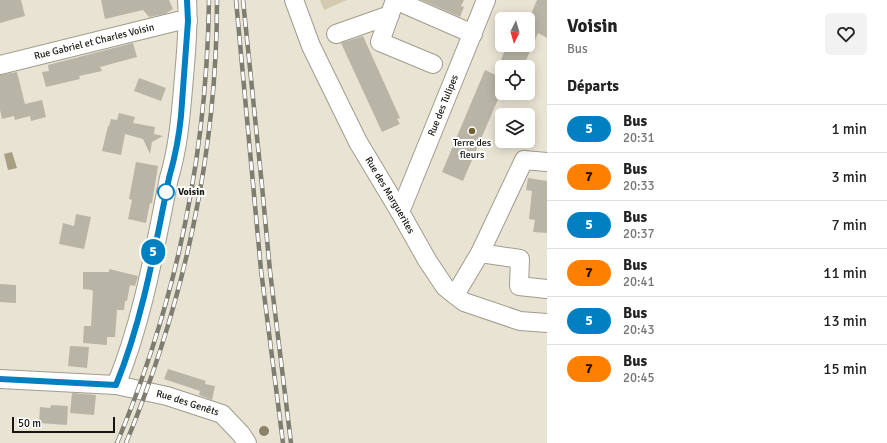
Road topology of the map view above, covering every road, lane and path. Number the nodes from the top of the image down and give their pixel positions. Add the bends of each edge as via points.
1 (187, 0) edge
2 (294, 0) edge
3 (486, 0) edge
4 (393, 5) edge
5 (188, 21) junction
6 (336, 34) dead end
7 (473, 34) junction
8 (433, 64) dead end
9 (0, 65) edge
10 (547, 162) edge
11 (400, 212) junction
12 (480, 253) junction
13 (547, 289) edge
14 (456, 295) junction
15 (547, 323) edge
16 (0, 379) edge
17 (116, 385) junction
18 (247, 443) edge

1 - 5 street
2 - 11 street, Rue des Marguerites via 311,46 358,142
3 - 7 street, Rue des Tulipes
4 - 6 street
4 - 7 street
4 - 8 street via 380,42
5 - 9 street, Rue Gabriel et Charles Voisin via 178,21
5 - 17 street via 180,132 144,294 126,360
7 - 11 street, Rue des Tulipes
10 - 12 street via 524,160
11 - 14 street, Rue des Marguerites via 445,287
12 - 13 street via 520,259 519,286
12 - 14 street
14 - 15 street, Rue des Marguerites via 464,302 520,321
16 - 17 street, Rue des Genêts
17 - 18 street, Rue des Genêts via 167,396 222,414

